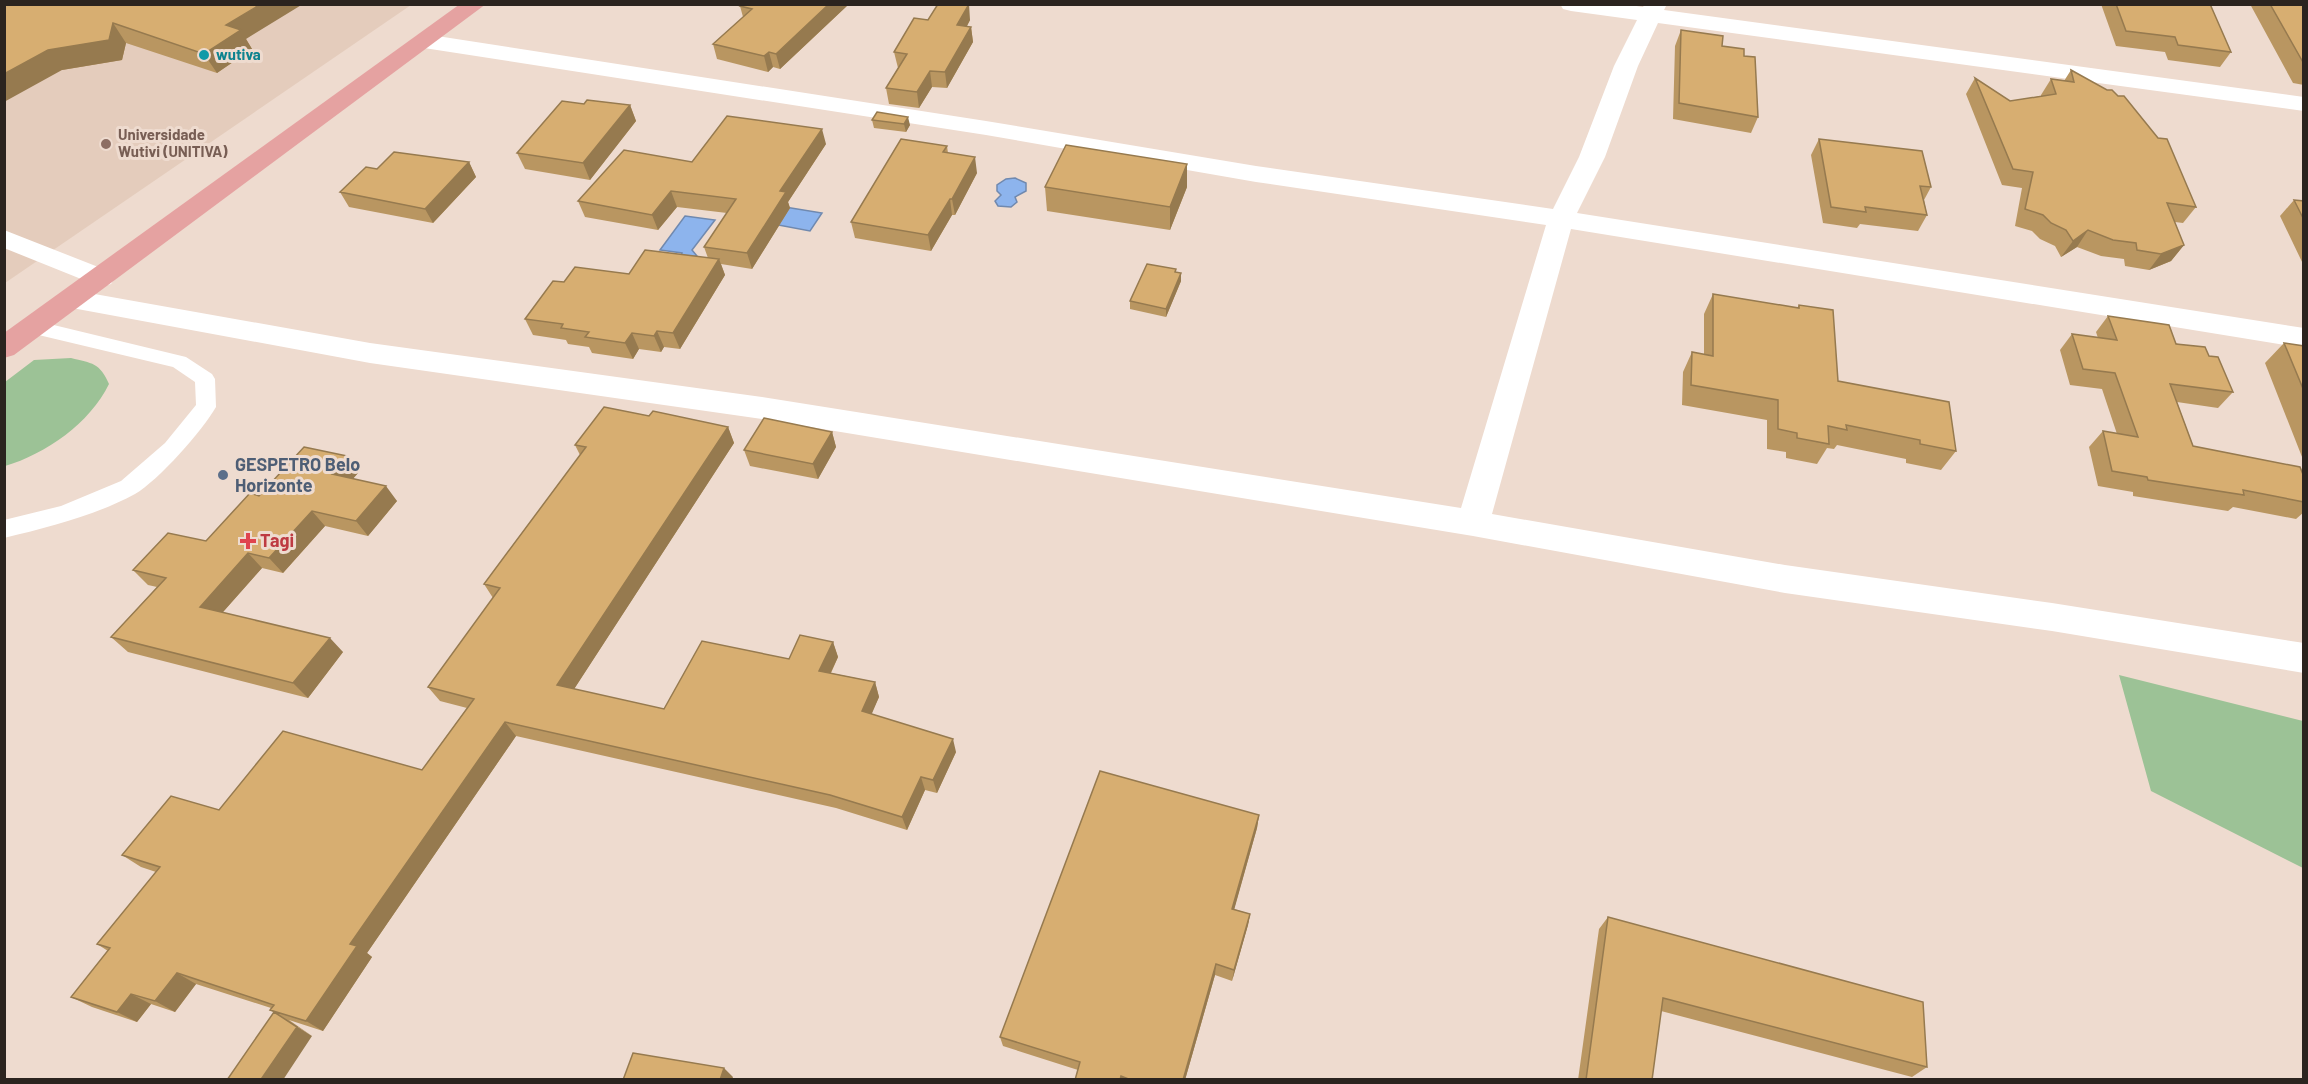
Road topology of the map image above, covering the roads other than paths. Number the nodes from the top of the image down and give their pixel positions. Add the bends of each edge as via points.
1 (475, 4) edge
2 (1571, 4) edge
3 (1653, 10) edge
4 (424, 41) junction
5 (2304, 104) edge
6 (1561, 219) junction
7 (4, 238) edge
8 (101, 278) junction
9 (72, 299) junction
10 (33, 327) junction
11 (2304, 338) edge
12 (4, 348) edge
13 (1473, 523) junction
14 (4, 529) edge
15 (2304, 658) edge

1 - 4 main road
2 - 3 street
3 - 5 street
3 - 6 street via 1626,66 1592,157
4 - 6 street
4 - 8 main road
6 - 11 street
6 - 13 street
7 - 8 street
8 - 9 main road
9 - 10 main road
9 - 13 street via 370,353 762,408
10 - 12 main road
10 - 14 lane via 179,362 205,379 206,407 172,449 129,487 65,514
13 - 15 street via 1785,579

